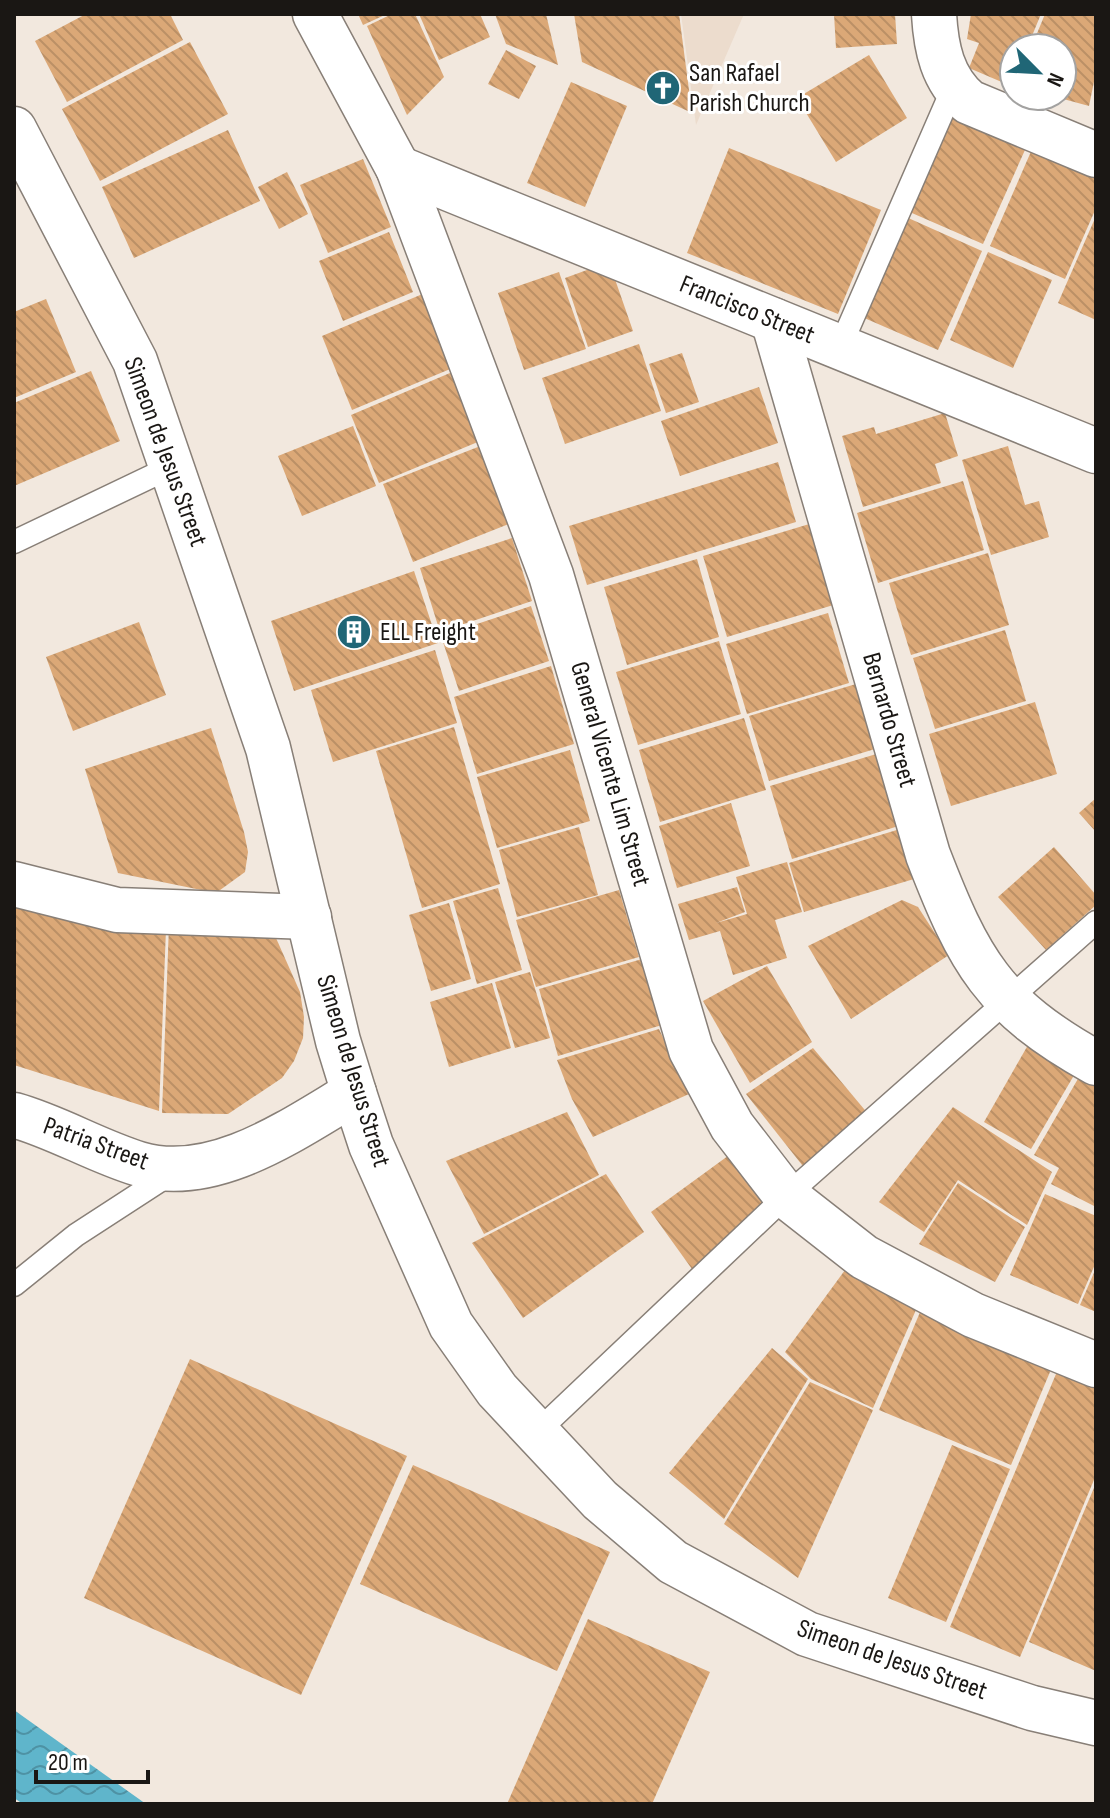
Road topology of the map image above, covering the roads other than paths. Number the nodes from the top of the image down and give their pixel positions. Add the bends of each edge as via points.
1 (315, 14) edge
2 (934, 14) edge
3 (953, 88) junction
4 (14, 129) edge
5 (1096, 155) edge
6 (398, 168) junction
7 (773, 320) junction
8 (840, 347) junction
9 (1096, 451) edge
10 (171, 467) junction
11 (14, 542) edge
12 (14, 884) edge
13 (309, 917) junction
14 (1096, 922) edge
15 (1006, 1002) junction
16 (1096, 1063) edge
17 (354, 1093) junction
18 (14, 1115) edge
19 (177, 1169) junction
20 (786, 1196) junction
21 (14, 1285) edge
22 (1096, 1365) edge
23 (535, 1434) junction
24 (1096, 1723) edge

1 - 6 street, General Vicente Lim Street
2 - 3 street via 943,69
3 - 5 street via 969,102
3 - 8 lane
4 - 10 street, Simeon de Jesus Street via 135,361
6 - 7 street, Francisco Street
6 - 20 street, General Vicente Lim Street via 551,575 691,1050 732,1126
7 - 8 street, Francisco Street
7 - 15 street, Bernardo Street via 928,855 957,930
8 - 9 street, Francisco Street
10 - 11 lane
10 - 13 street, Simeon de Jesus Street via 268,748
12 - 13 street via 117,910
13 - 17 street, Simeon de Jesus Street
14 - 15 lane
15 - 16 street, Bernardo Street
15 - 20 lane
17 - 19 street, Patria Street via 272,1142
17 - 23 street, Simeon de Jesus Street via 371,1145 451,1325
18 - 19 street, Patria Street via 141,1164
19 - 21 lane via 76,1235
20 - 22 street, General Vicente Lim Street via 864,1257 973,1315
20 - 23 lane
23 - 24 street, Simeon de Jesus Street via 600,1500 673,1562 807,1634 1032,1708

